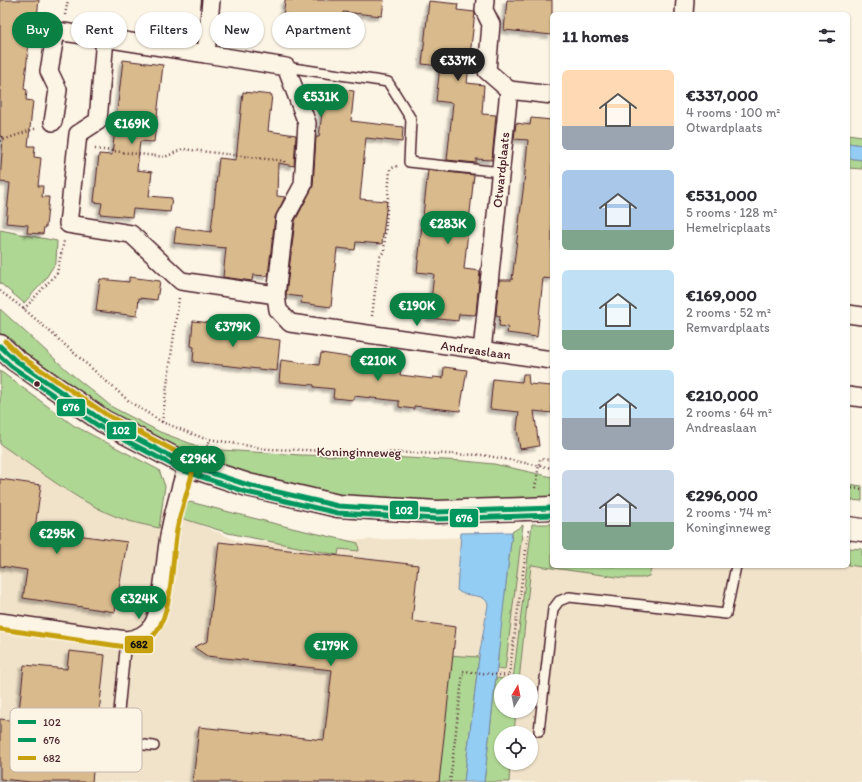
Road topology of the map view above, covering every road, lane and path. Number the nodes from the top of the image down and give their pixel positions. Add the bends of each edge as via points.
1 (211, 0) edge
2 (485, 0) edge
3 (685, 0) edge
4 (684, 12) edge
5 (71, 33) edge
6 (127, 41) edge
7 (104, 48) edge
8 (206, 54) junction
9 (286, 66) junction
10 (509, 90) junction
11 (550, 95) edge
12 (53, 122) joint
13 (0, 141) edge
14 (77, 146) junction
15 (409, 162) junction
16 (501, 172) junction
17 (304, 173) junction
18 (68, 224) junction
19 (181, 281) junction
20 (0, 291) edge
21 (276, 295) junction
22 (24, 309) junction
23 (850, 314) edge
24 (862, 316) edge
25 (370, 334) junction
26 (0, 346) edge
27 (482, 351) junction
28 (550, 360) edge
29 (850, 396) edge
30 (862, 398) edge
31 (162, 422) junction
32 (550, 460) edge
33 (187, 465) junction
34 (539, 466) junction
35 (550, 468) edge
36 (850, 488) edge
37 (862, 489) edge
38 (542, 508) edge
39 (850, 528) edge
40 (862, 530) edge
41 (736, 568) edge
42 (0, 622) edge
43 (126, 640) junction
44 (119, 708) edge
45 (540, 731) dead end
46 (142, 745) edge
47 (154, 746) dead end
48 (450, 782) edge

1 - 8 street
2 - 10 street via 484,10 491,24 487,71
3 - 4 street
5 - 12 street via 56,31 49,71 58,90
6 - 8 street
7 - 14 street via 98,121 78,134
8 - 9 street
9 - 15 lane via 388,82 411,119
9 - 17 street via 307,123
10 - 11 street
10 - 16 street, Otwardplaats
12 - 13 path
14 - 17 path via 165,157 183,149 284,161 288,170
14 - 18 street
15 - 16 lane
15 - 25 path via 390,169 384,251 379,258
16 - 27 street, Otwardplaats
17 - 21 street via 303,185 285,218
18 - 19 street via 131,234
18 - 22 path via 56,273
19 - 21 street
19 - 31 path
20 - 22 path, Koninginneweg
21 - 25 street, Andreaslaan via 278,310 290,323
22 - 31 path, Koninginneweg via 130,402
23 - 24 street
25 - 27 street, Andreaslaan
26 - 33 main road via 15,360 103,421
27 - 28 street, Andreaslaan
29 - 30 street
31 - 34 path, Koninginneweg via 204,438 267,450 483,455
32 - 34 path via 540,459
33 - 38 main road via 248,485 338,506 437,512
33 - 43 street via 169,535 158,613 146,633 136,639
34 - 35 path, Koninginneweg
34 - 38 path
36 - 37 path
38 - 48 path via 509,676 463,671
39 - 40 main road
41 - 45 lane via 726,614 569,597 559,601 553,609
42 - 43 street
43 - 44 lane
46 - 47 lane

